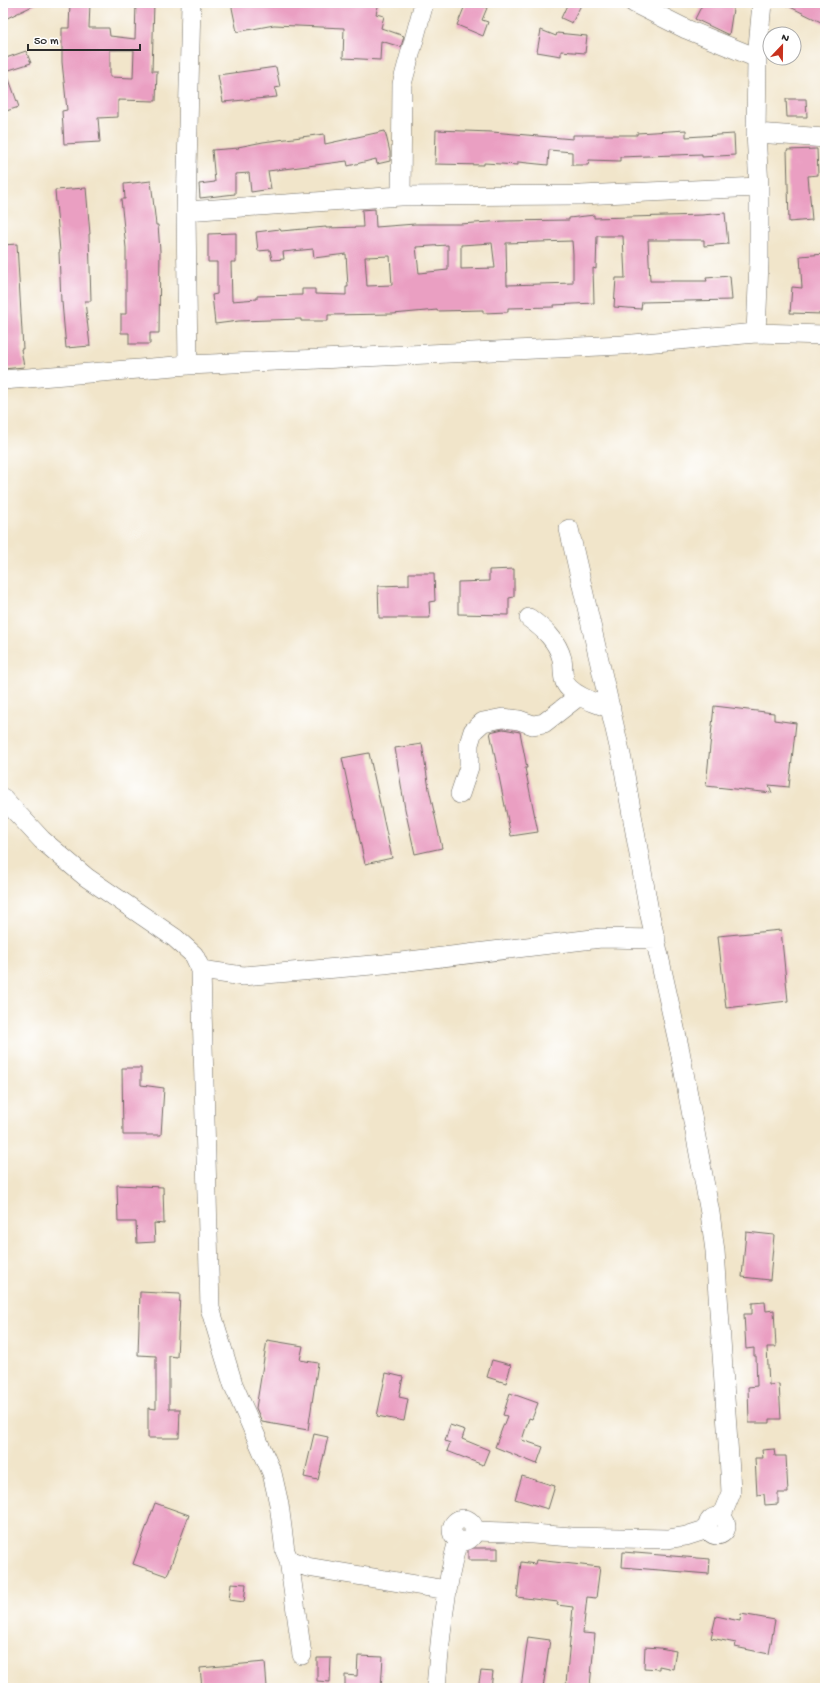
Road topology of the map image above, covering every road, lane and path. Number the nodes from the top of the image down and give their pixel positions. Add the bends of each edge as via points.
1 (191, 3) edge
2 (424, 3) edge
3 (634, 3) edge
4 (762, 3) edge
5 (757, 58) junction
6 (756, 133) junction
7 (825, 138) edge
8 (759, 187) junction
9 (401, 196) junction
10 (186, 211) junction
11 (756, 333) junction
12 (825, 335) edge
13 (188, 365) junction
14 (3, 380) edge
15 (569, 529) dead end
16 (529, 618) dead end
17 (579, 696) junction
18 (611, 709) junction
19 (460, 794) dead end
20 (3, 798) edge
21 (656, 939) junction
22 (201, 970) junction
23 (289, 1560) junction
24 (447, 1590) junction
25 (302, 1655) dead end
26 (436, 1688) edge

1 - 10 street
2 - 9 street via 402,84
3 - 5 street via 686,29
4 - 5 street
5 - 6 street
6 - 7 street
6 - 8 street
8 - 9 street via 581,195
8 - 11 street
9 - 10 street
10 - 13 street
11 - 12 street
11 - 13 street via 622,345
13 - 14 street
15 - 18 street
16 - 17 street via 547,632 556,645 562,659 563,676 568,687
17 - 18 street
17 - 19 street via 544,723 533,725 503,718 483,722 473,731 469,744 469,767
18 - 21 street
20 - 22 street via 42,840 86,877 176,938 194,955
21 - 22 street via 601,938 384,964 243,976
21 - 24 street via 710,1213 715,1251 731,1493 715,1523 686,1536 668,1539 572,1537 506,1532 466,1536 450,1567
22 - 23 street via 210,1308 233,1384 272,1473 280,1504 285,1551
23 - 24 street via 307,1567
23 - 25 street
24 - 26 street

